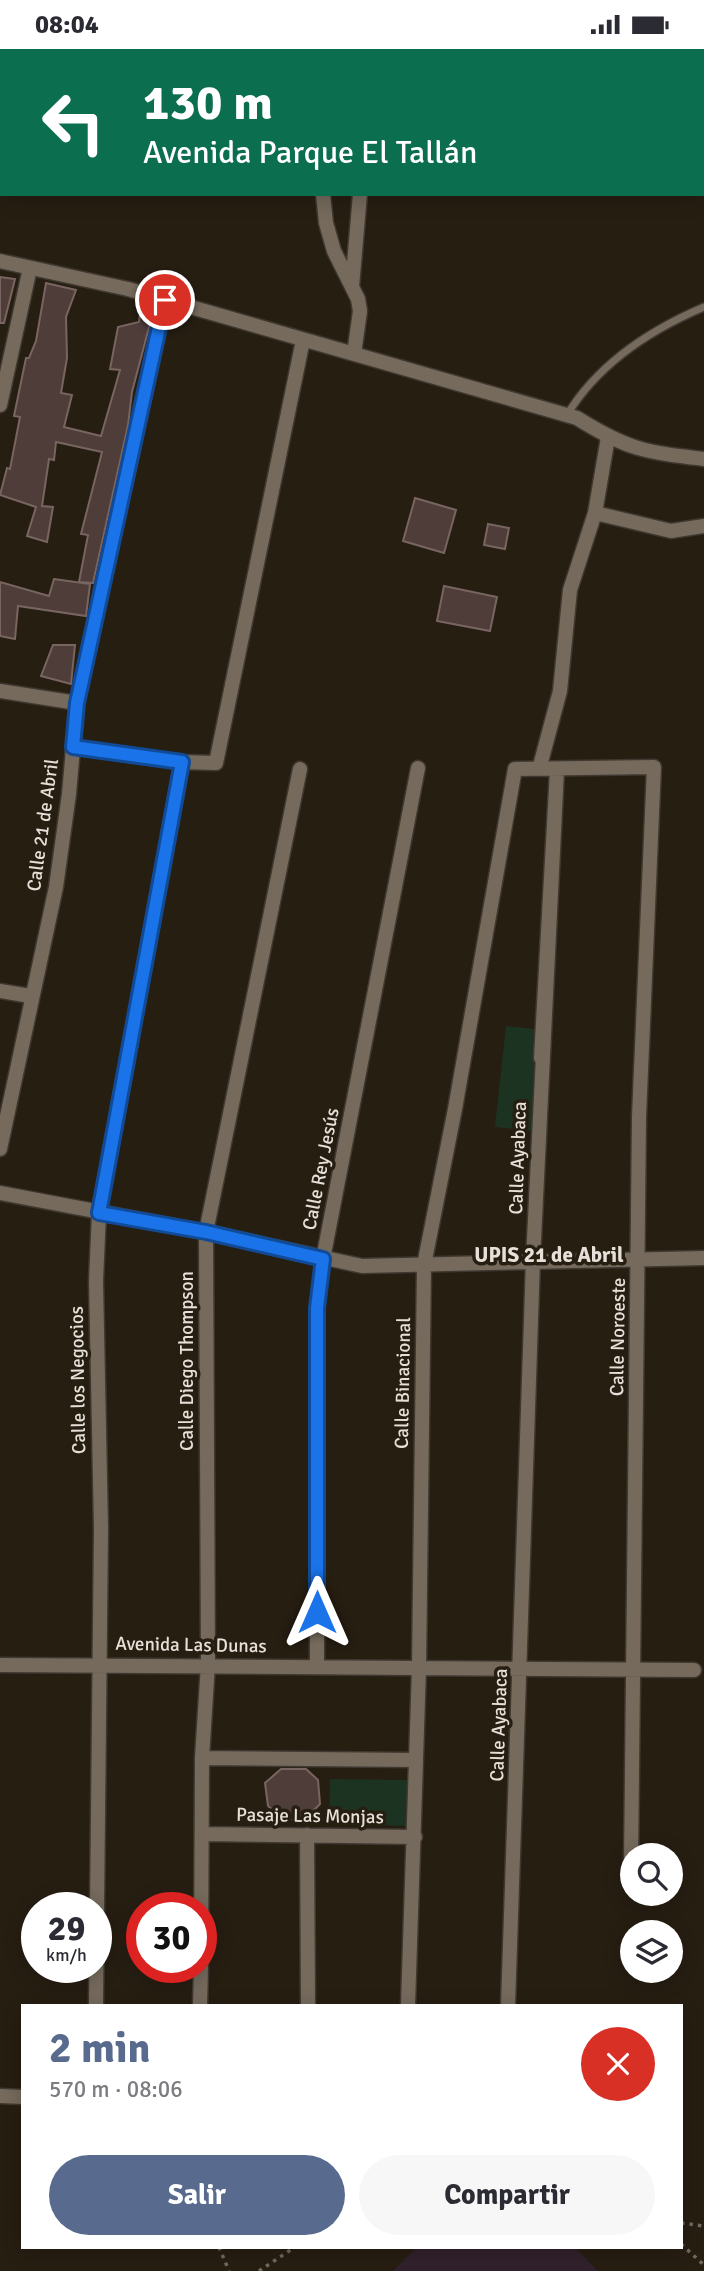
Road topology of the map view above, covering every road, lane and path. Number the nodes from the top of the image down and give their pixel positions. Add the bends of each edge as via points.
1 (323, 196) edge
2 (360, 196) edge
3 (0, 261) edge
4 (30, 268) junction
5 (351, 288) junction
6 (165, 300) junction
7 (704, 307) edge
8 (303, 340) junction
9 (354, 355) junction
10 (0, 405) edge
11 (566, 415) junction
12 (608, 437) junction
13 (704, 459) edge
14 (595, 513) junction
15 (704, 526) edge
16 (0, 691) edge
17 (77, 703) junction
18 (73, 747) junction
19 (182, 762) junction
20 (541, 762) dead end
21 (418, 768) dead end
22 (300, 769) dead end
23 (557, 770) junction
24 (0, 991) edge
25 (30, 996) junction
26 (541, 1058) dead end
27 (0, 1149) edge
28 (0, 1193) edge
29 (99, 1213) junction
30 (206, 1232) junction
31 (704, 1258) edge
32 (323, 1259) junction
33 (639, 1259) junction
34 (533, 1260) junction
35 (424, 1265) junction
36 (100, 1663) junction
37 (208, 1664) junction
38 (0, 1665) edge
39 (317, 1667) junction
40 (419, 1668) junction
41 (520, 1669) junction
42 (633, 1670) junction
43 (694, 1670) dead end
44 (202, 1758) junction
45 (416, 1760) junction
46 (204, 1834) junction
47 (307, 1835) junction
48 (415, 1837) junction
49 (631, 1843) edge
50 (203, 1892) edge
51 (201, 1983) edge
52 (96, 2004) edge
53 (200, 2004) edge
54 (307, 2004) edge
55 (408, 2004) edge
56 (508, 2004) edge
57 (0, 2096) edge
58 (21, 2097) edge
59 (683, 2223) edge
60 (704, 2226) edge
61 (683, 2246) edge
62 (220, 2249) edge
63 (292, 2249) edge
64 (704, 2265) edge
65 (229, 2271) edge
66 (259, 2271) edge

1 - 5 street via 334,251
2 - 5 street
3 - 4 street
4 - 6 street
4 - 10 street
5 - 9 street via 360,311
6 - 8 street
6 - 17 street, Calle 21 de Abril
7 - 11 lane via 647,336 612,362
8 - 9 street
8 - 19 street via 216,763
9 - 11 street
11 - 12 street
12 - 13 street via 642,452
12 - 14 street
14 - 15 street via 671,531
14 - 20 street via 570,590 560,691
16 - 17 street
17 - 18 street, Calle 21 de Abril
18 - 19 street
18 - 25 street, Calle 21 de Abril via 56,887
19 - 29 street, Calle los Negocios
21 - 32 street, Calle Rey Jesús
22 - 30 street, Calle Diego Thompson
23 - 26 street
23 - 33 street, Calle Noroeste via 654,767 639,1117
23 - 34 street, Calle Ayabaca
23 - 35 street, Calle Binacional via 514,769
24 - 25 street
25 - 27 street, Calle 21 de Abril
28 - 29 street
29 - 30 street
29 - 36 street, Calle los Negocios
30 - 32 street
30 - 37 street, Calle Diego Thompson
31 - 33 street
32 - 35 street via 362,1266
32 - 39 street, Calle Rey Jesús via 317,1308
33 - 34 street
33 - 42 street, Calle Noroeste
34 - 35 street
34 - 41 street, Calle Ayabaca
35 - 40 street, Calle Binacional
36 - 37 street, Avenida Las Dunas
36 - 38 street, Avenida Las Dunas
36 - 52 street, Calle los Negocios
37 - 39 street, Avenida Las Dunas
37 - 44 street, Calle Diego Thompson
39 - 40 street, Avenida Las Dunas
40 - 41 street, Avenida Las Dunas
40 - 45 street, Calle Binacional
41 - 42 street, Avenida Las Dunas
41 - 56 street, Calle Ayabaca
42 - 43 street, Avenida Las Dunas
42 - 49 street, Calle Noroeste
44 - 45 street
44 - 46 street, Calle Diego Thompson
45 - 48 street, Calle Binacional
46 - 47 street, Pasaje Las Monjas
46 - 50 street, Calle Diego Thompson
47 - 48 street, Pasaje Las Monjas
47 - 54 street
48 - 55 street, Calle Binacional
51 - 53 street, Calle Diego Thompson
57 - 58 street
59 - 60 path
61 - 64 path
62 - 65 path
63 - 66 path

